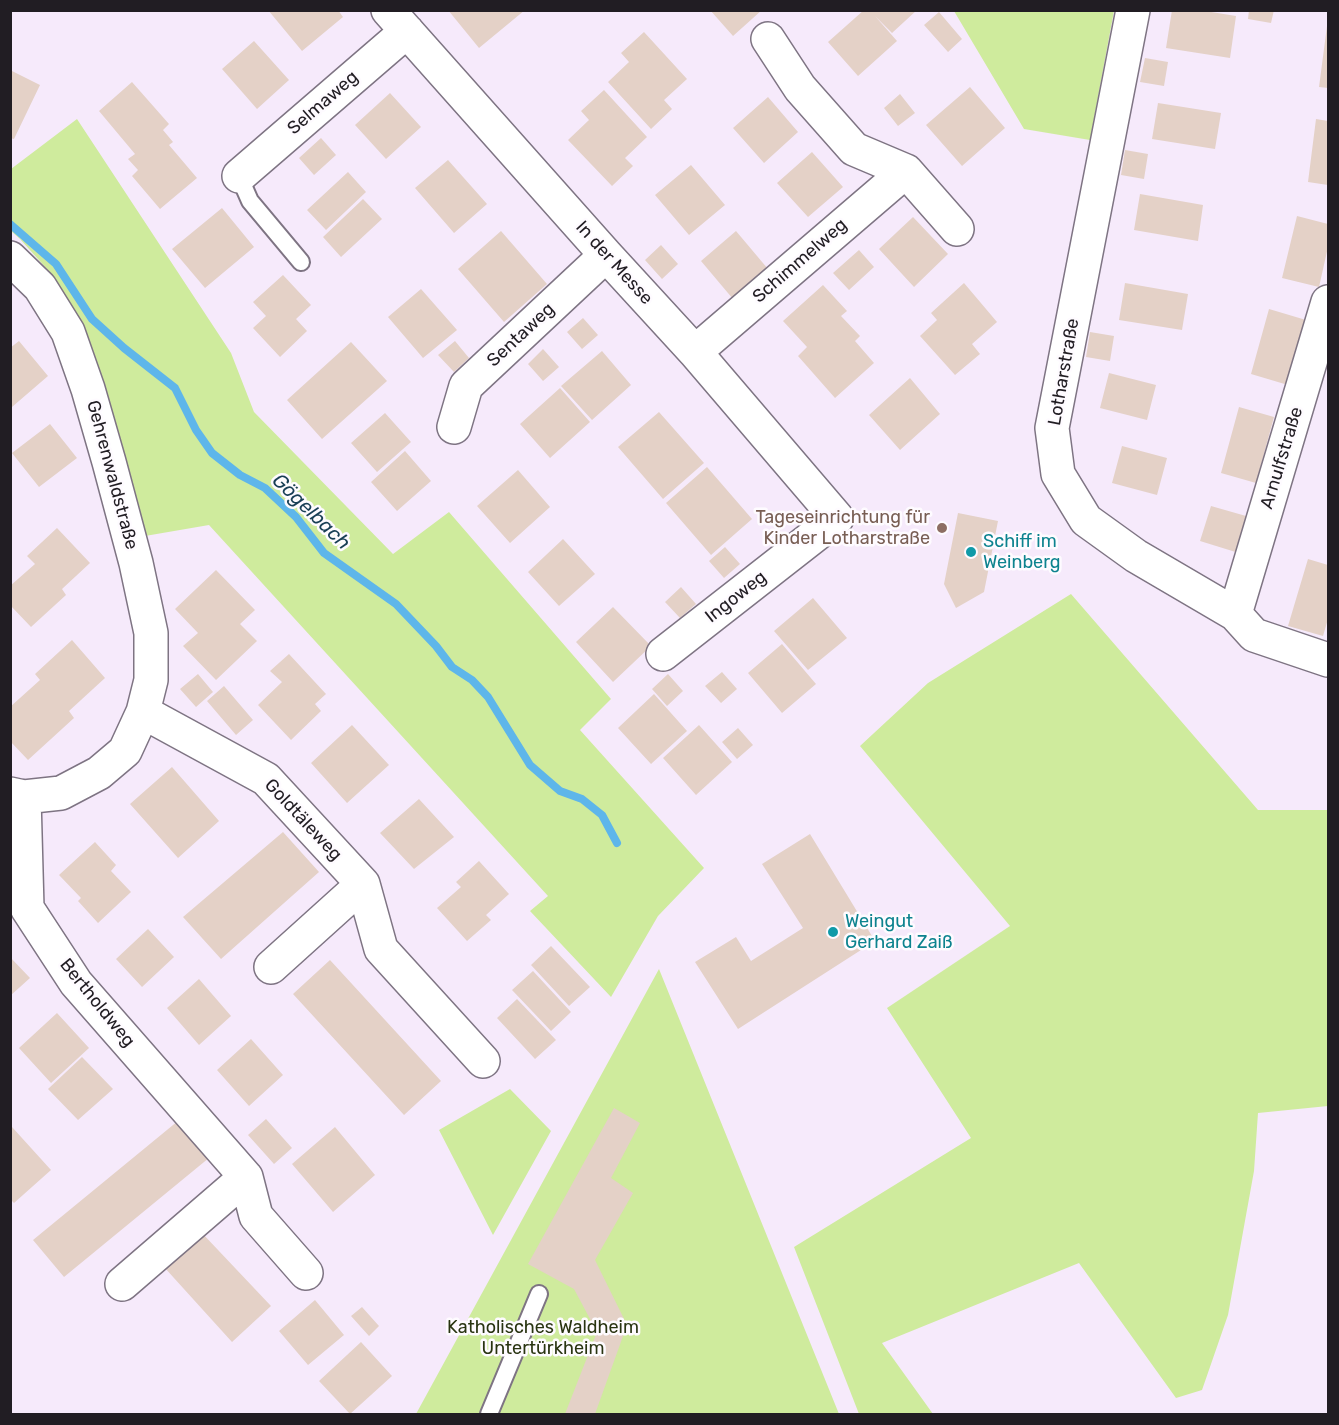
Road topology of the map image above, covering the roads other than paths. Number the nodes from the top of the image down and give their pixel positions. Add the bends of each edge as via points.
1 (1133, 10) edge
2 (397, 21) edge
3 (768, 39) dead end
4 (906, 171) junction
5 (238, 176) joint
6 (957, 229) dead end
7 (606, 255) junction
8 (10, 258) edge
9 (301, 262) dead end
10 (1329, 302) edge
11 (695, 352) junction
12 (454, 427) dead end
13 (837, 518) joint
14 (1235, 614) junction
15 (663, 654) dead end
16 (1329, 660) edge
17 (143, 712) junction
18 (17, 795) edge
19 (363, 884) junction
20 (271, 966) dead end
21 (483, 1061) dead end
22 (246, 1177) junction
23 (306, 1273) dead end
24 (122, 1284) dead end
25 (539, 1294) dead end
26 (489, 1414) edge

1 - 14 street, Lotharstraße via 1052,428 1058,474 1086,520 1136,556
2 - 5 street, Selmaweg
2 - 7 street, In der Messe
3 - 4 street via 801,88 854,149
4 - 6 street
4 - 11 street, Schimmelweg
5 - 9 lane via 250,201
7 - 11 street, In der Messe
7 - 12 street, Sentaweg via 466,386
8 - 17 street, Gehrenwaldstraße via 40,287 68,332 88,389 151,633 151,680
10 - 14 street, Arnulfstraße
11 - 13 street, In der Messe
13 - 15 street, Ingoweg
14 - 16 street, Lotharstraße via 1254,635
17 - 18 street, Gehrenwaldstraße via 124,751 99,774 62,793
17 - 19 street, Goldtäleweg via 266,778
18 - 22 street, Bertholdweg via 27,908 76,983
19 - 20 street
19 - 21 street, Goldtäleweg via 381,950
22 - 23 street, Bertholdweg via 256,1216
22 - 24 street
25 - 26 lane

